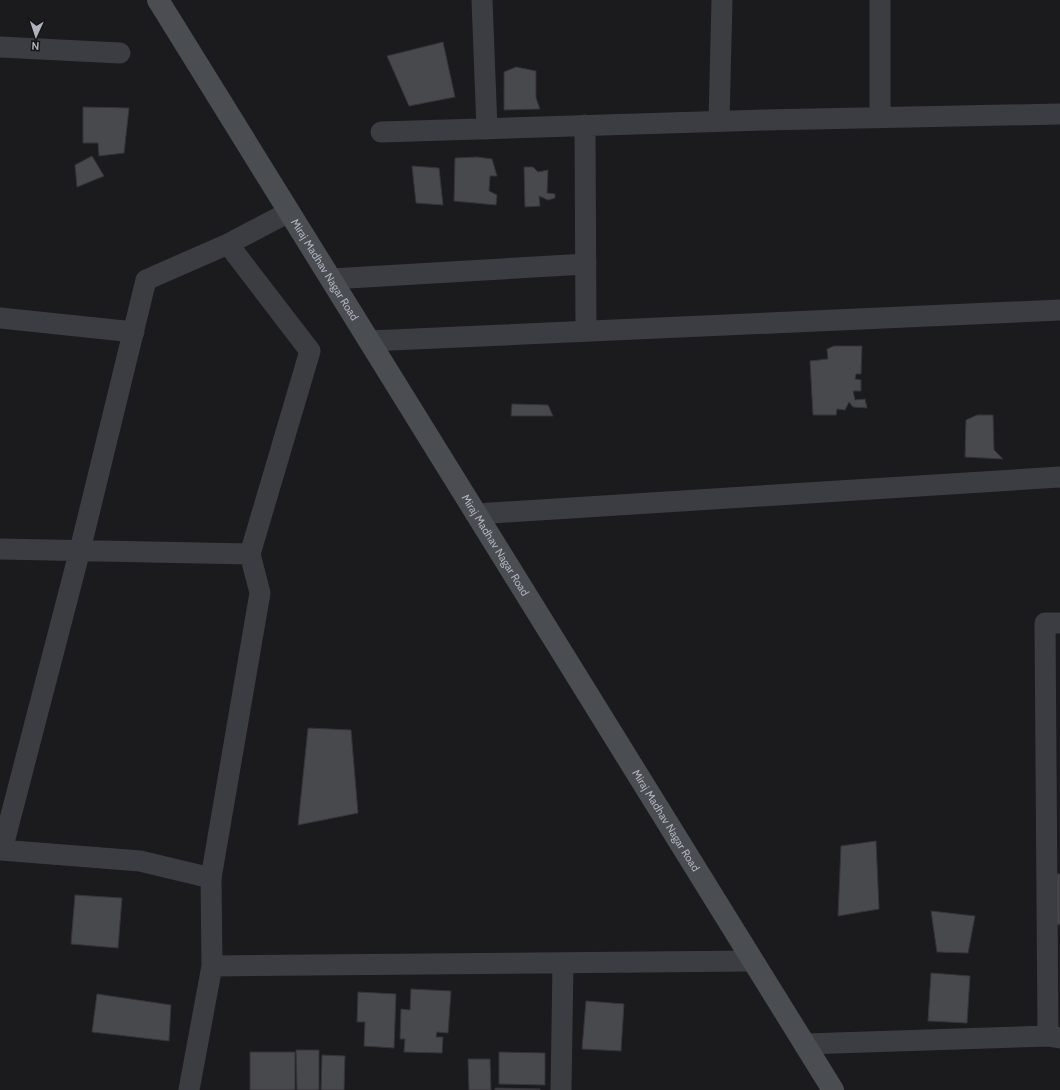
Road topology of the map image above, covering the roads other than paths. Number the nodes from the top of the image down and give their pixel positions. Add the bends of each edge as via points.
1 (158, 0) edge
2 (482, 0) edge
3 (722, 0) edge
4 (880, 0) edge
5 (0, 47) edge
6 (120, 52) dead end
7 (1060, 114) edge
8 (880, 117) junction
9 (719, 121) junction
10 (585, 126) junction
11 (487, 129) junction
12 (381, 132) dead end
13 (289, 212) junction
14 (228, 244) junction
15 (586, 264) junction
16 (331, 279) junction
17 (1060, 310) edge
18 (0, 318) edge
19 (586, 331) junction
20 (134, 332) junction
21 (369, 341) junction
22 (1060, 477) edge
23 (476, 514) junction
24 (0, 549) edge
25 (80, 550) junction
26 (250, 554) junction
27 (1060, 623) edge
28 (1, 850) edge
29 (211, 878) junction
30 (752, 961) junction
31 (563, 964) junction
32 (212, 966) junction
33 (1054, 1037) edge
34 (804, 1044) junction
35 (189, 1090) edge
36 (561, 1090) edge
37 (833, 1090) edge

1 - 13 street, Miraj Madhav Nagar Road
2 - 11 street
3 - 9 street
4 - 8 street
5 - 6 street
7 - 8 street
8 - 9 street
9 - 10 street
10 - 11 street
10 - 15 street
11 - 12 street
13 - 14 street
13 - 16 street, Miraj Madhav Nagar Road
14 - 20 street via 146,280
14 - 26 street via 310,351
15 - 16 street
15 - 19 street
16 - 21 street, Miraj Madhav Nagar Road
17 - 19 street
18 - 20 street
19 - 21 street
20 - 25 street
21 - 23 street, Miraj Madhav Nagar Road
22 - 23 street
23 - 30 street, Miraj Madhav Nagar Road
24 - 25 street
25 - 26 street
25 - 28 street
26 - 29 street via 260,593
27 - 33 street via 1045,623
28 - 29 street via 140,861
29 - 32 street
30 - 31 street
30 - 34 street, Miraj Madhav Nagar Road
31 - 32 street
31 - 36 street
32 - 35 street
33 - 34 street
34 - 37 street, Miraj Madhav Nagar Road

